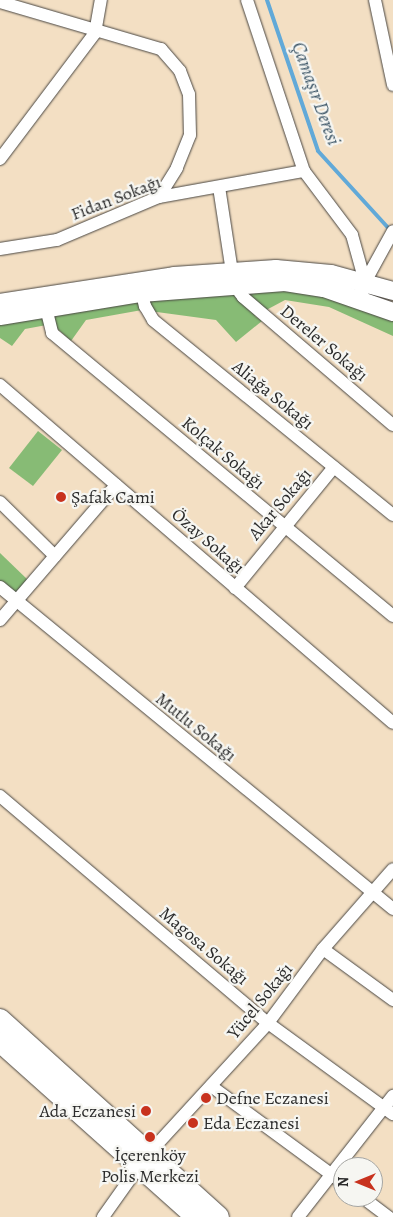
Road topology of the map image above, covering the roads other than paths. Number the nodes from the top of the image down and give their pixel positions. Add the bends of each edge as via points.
1 (102, 0) edge
2 (247, 0) edge
3 (375, 0) edge
4 (0, 2) edge
5 (95, 32) junction
6 (393, 85) edge
7 (0, 159) edge
8 (304, 171) junction
9 (218, 187) junction
10 (159, 197) junction
11 (393, 231) edge
12 (0, 249) edge
13 (232, 278) junction
14 (365, 282) junction
15 (140, 287) junction
16 (393, 291) edge
17 (361, 299) junction
18 (44, 301) junction
19 (0, 303) edge
20 (393, 312) edge
21 (0, 316) edge
22 (0, 385) edge
23 (393, 425) edge
24 (334, 467) junction
25 (116, 485) junction
26 (0, 502) edge
27 (393, 515) edge
28 (283, 527) junction
29 (55, 556) junction
30 (0, 587) edge
31 (236, 588) junction
32 (16, 602) junction
33 (393, 616) edge
34 (0, 620) edge
35 (393, 723) edge
36 (0, 796) edge
37 (393, 870) edge
38 (370, 893) junction
39 (393, 909) edge
40 (323, 949) junction
41 (393, 1000) edge
42 (0, 1019) edge
43 (268, 1023) junction
44 (0, 1042) edge
45 (211, 1086) junction
46 (393, 1096) edge
47 (389, 1111) edge
48 (145, 1158) junction
49 (332, 1175) junction
50 (376, 1207) edge
51 (103, 1217) edge
52 (196, 1217) edge
53 (219, 1217) edge
54 (298, 1217) edge
55 (389, 1217) edge

1 - 5 street
2 - 8 street
3 - 6 street
4 - 5 street
5 - 7 street
5 - 10 street via 161,50 180,71 189,94 190,135 177,168
8 - 9 street, Fidan Sokağı
8 - 14 street via 352,235
9 - 10 street, Fidan Sokağı
9 - 13 street
10 - 12 street, Fidan Sokağı via 57,240
11 - 14 street
13 - 14 street via 276,269 331,274
13 - 15 street
13 - 17 street via 324,288
13 - 23 street, Dereler Sokağı via 244,297
14 - 16 street
14 - 17 street
15 - 18 street
15 - 24 street, Aliağa Sokağı via 144,306 153,320
17 - 20 street
18 - 19 street
18 - 21 street
18 - 28 street, Kolçak Sokağı via 52,333
22 - 25 street, Özay Sokağı
24 - 27 street, Aliağa Sokağı
24 - 28 street, Akar Sokağı
25 - 29 street
25 - 31 street, Özay Sokağı
26 - 29 street
28 - 31 street, Akar Sokağı
28 - 33 street, Kolçak Sokağı
29 - 32 street
30 - 32 street, Mutlu Sokağı
31 - 35 street, Özay Sokağı
32 - 34 street
32 - 38 street, Mutlu Sokağı
36 - 43 street, Magosa Sokağı
37 - 38 street, Yücel Sokağı
38 - 39 street, Mutlu Sokağı
38 - 40 street, Yücel Sokağı
40 - 41 street
40 - 43 street, Yücel Sokağı
42 - 48 main road
43 - 45 street, Yücel Sokağı
43 - 47 street, Magosa Sokağı
44 - 48 main road
45 - 48 street, Yücel Sokağı
45 - 49 street
46 - 47 street
47 - 49 street
48 - 51 street, Yücel Sokağı
48 - 52 main road
48 - 53 main road
49 - 54 street
50 - 55 street

